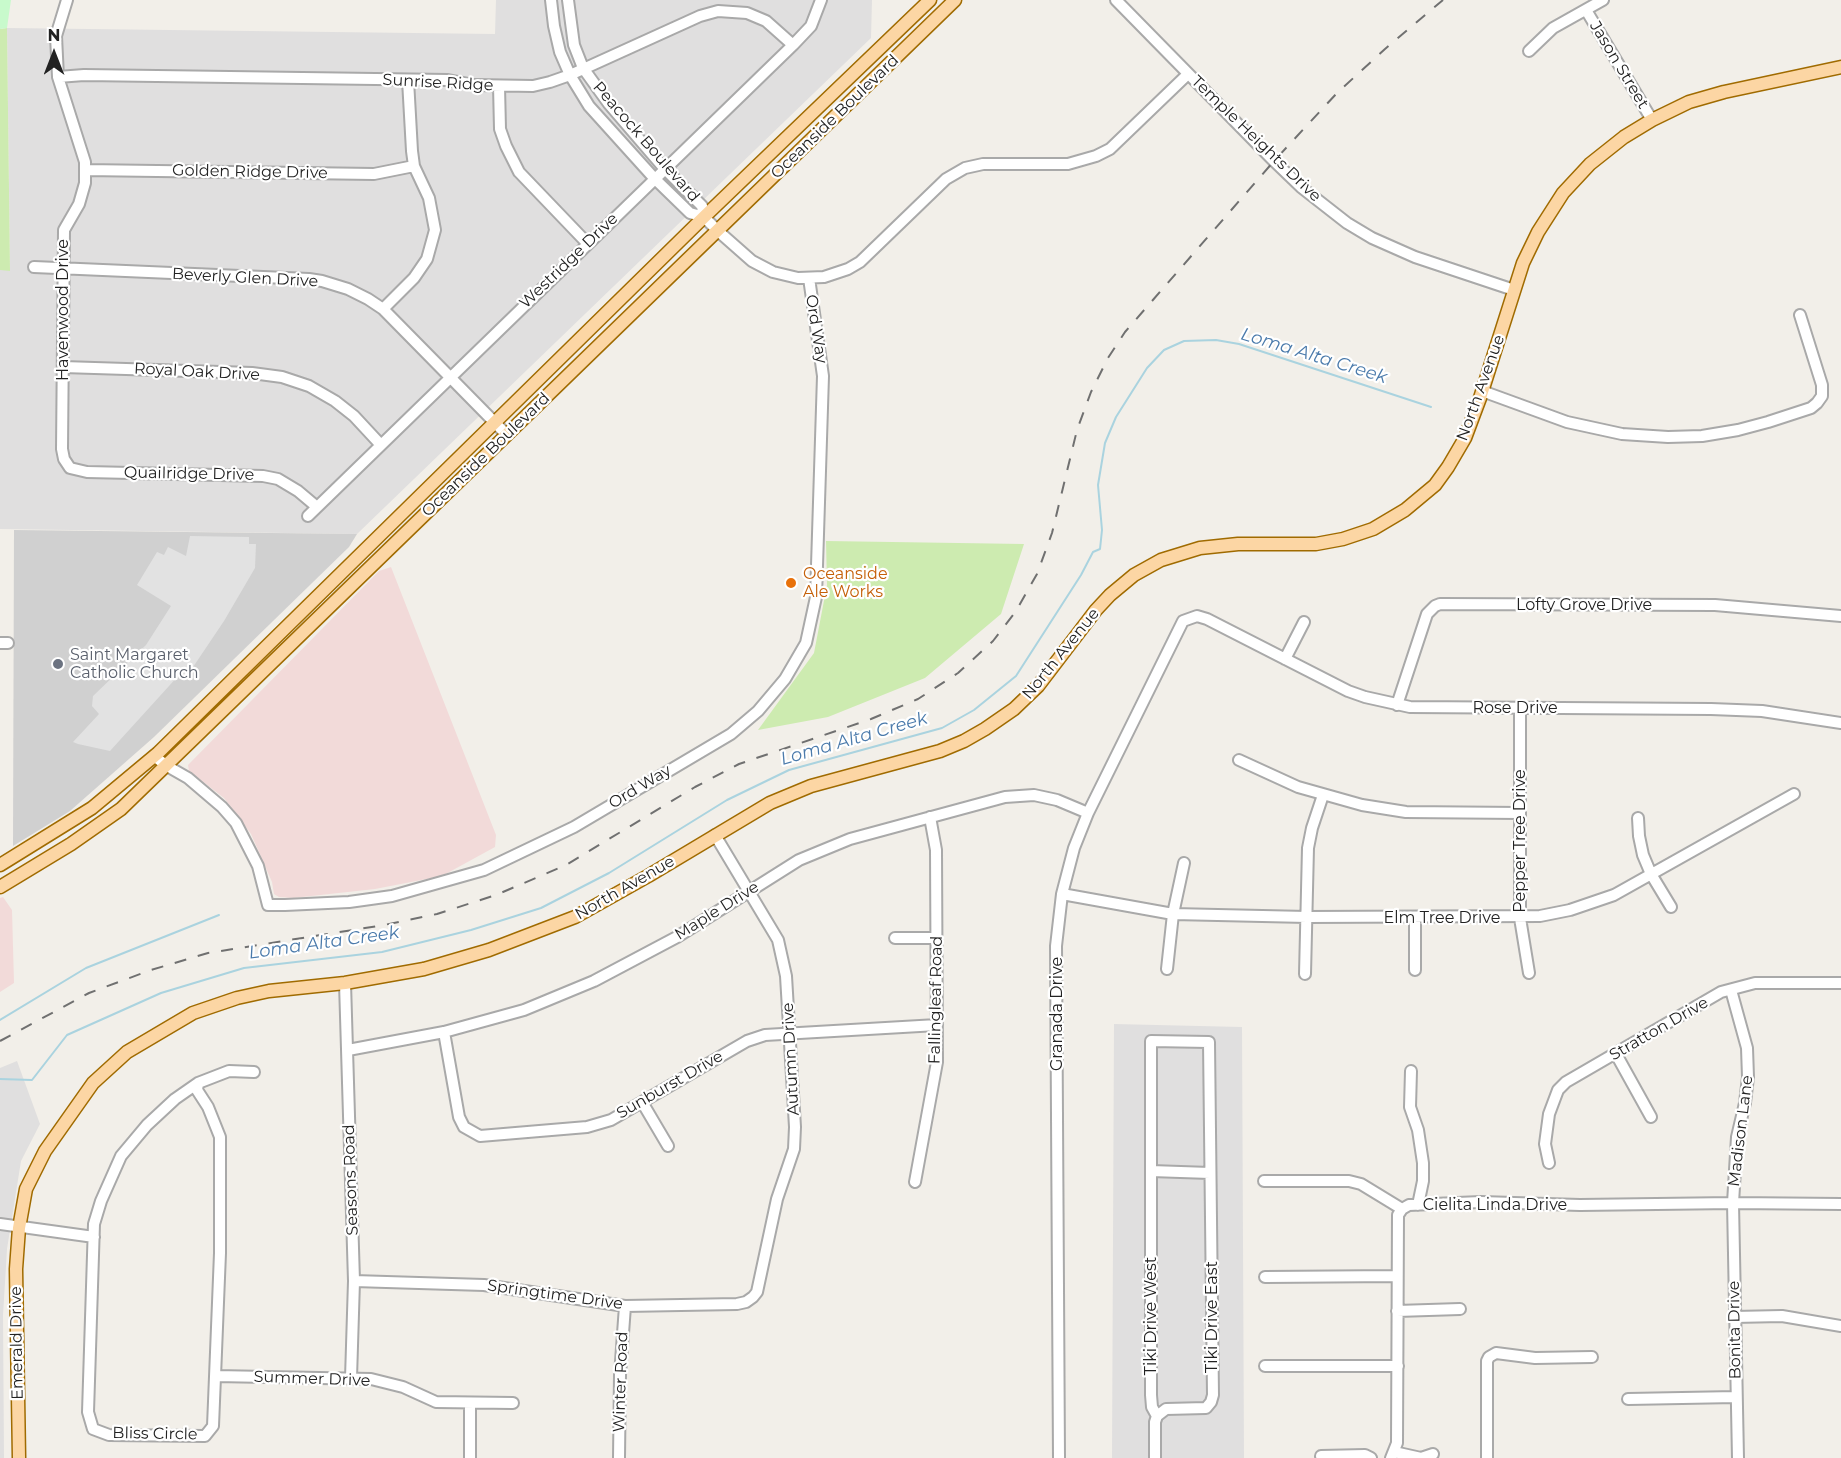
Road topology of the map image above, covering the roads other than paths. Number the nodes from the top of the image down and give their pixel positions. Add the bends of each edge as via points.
1 (67, 0) edge
2 (551, 0) edge
3 (568, 0) edge
4 (821, 0) edge
5 (930, 0) edge
6 (955, 0) edge
7 (1116, 0) edge
8 (1602, 0) edge
9 (1586, 10) junction
10 (793, 45) junction
11 (1529, 51) dead end
12 (1841, 67) edge
13 (583, 69) junction
14 (1188, 74) junction
15 (570, 75) junction
16 (58, 77) junction
17 (408, 80) junction
18 (499, 86) junction
19 (1652, 120) junction
20 (414, 166) junction
21 (664, 168) junction
22 (85, 170) junction
23 (654, 178) junction
24 (704, 217) junction
25 (718, 231) junction
26 (588, 244) junction
27 (34, 267) dead end
28 (64, 269) junction
29 (808, 278) junction
30 (1514, 290) junction
31 (383, 309) junction
32 (1800, 315) dead end
33 (63, 367) junction
34 (450, 377) junction
35 (1482, 391) junction
36 (494, 422) junction
37 (506, 434) junction
38 (380, 444) junction
39 (87, 472) joint
40 (317, 507) junction
41 (308, 516) dead end
42 (1841, 615) edge
43 (1207, 619) joint
44 (1304, 622) dead end
45 (1285, 659) junction
46 (1397, 705) junction
47 (1520, 708) junction
48 (1841, 723) edge
49 (154, 756) junction
50 (1239, 760) dead end
51 (166, 766) junction
52 (1794, 794) dead end
53 (1323, 795) junction
54 (1088, 813) junction
55 (1520, 813) junction
56 (930, 817) junction
57 (1638, 818) dead end
58 (715, 835) junction
59 (1184, 863) dead end
60 (0, 865) edge
61 (1651, 874) junction
62 (0, 887) edge
63 (748, 892) junction
64 (1062, 894) junction
65 (1671, 907) dead end
66 (1173, 914) junction
67 (1307, 917) junction
68 (1415, 917) junction
69 (1520, 918) junction
70 (895, 938) dead end
71 (937, 938) junction
72 (1167, 969) dead end
73 (1415, 970) dead end
74 (1529, 973) dead end
75 (1305, 974) dead end
76 (345, 983) junction
77 (1841, 983) edge
78 (1731, 990) junction
79 (937, 1025) junction
80 (444, 1032) junction
81 (790, 1033) junction
82 (348, 1050) junction
83 (1616, 1054) junction
84 (1411, 1071) dead end
85 (254, 1072) dead end
86 (198, 1083) junction
87 (642, 1102) junction
88 (1651, 1117) dead end
89 (668, 1146) dead end
90 (1549, 1163) dead end
91 (1151, 1171) junction
92 (1210, 1173) junction
93 (1264, 1181) dead end
94 (915, 1182) dead end
95 (1733, 1203) junction
96 (1841, 1204) edge
97 (1418, 1205) junction
98 (1402, 1209) junction
99 (0, 1224) edge
100 (19, 1228) junction
101 (94, 1237) junction
102 (1397, 1276) junction
103 (1265, 1277) dead end
104 (354, 1281) junction
105 (753, 1297) joint
106 (625, 1306) junction
107 (1460, 1309) dead end
108 (1397, 1311) junction
109 (1734, 1317) junction
110 (1841, 1326) edge
111 (1592, 1358) dead end
112 (1265, 1366) dead end
113 (1398, 1366) junction
114 (216, 1376) junction
115 (351, 1377) junction
116 (1737, 1397) junction
117 (1628, 1400) dead end
118 (470, 1403) junction
119 (513, 1403) dead end
120 (1157, 1416) junction
121 (1433, 1454) dead end
122 (1392, 1455) edge
123 (1321, 1456) dead end
124 (19, 1458) edge
125 (470, 1458) edge
126 (619, 1458) edge
127 (1059, 1458) edge
128 (1155, 1458) edge
129 (1371, 1458) edge
130 (1421, 1458) edge
131 (1487, 1458) edge
132 (1738, 1458) edge

1 - 16 street, Havenwood Drive via 56,36
2 - 15 street, Peacock Boulevard via 558,43
3 - 13 street, Peacock Boulevard via 574,45
4 - 10 street, Westridge Drive via 811,26
5 - 24 main road, Oceanside Boulevard
6 - 25 main road, Oceanside Boulevard
7 - 14 street, Temple Heights Drive
8 - 9 street
9 - 11 street via 1553,28
9 - 19 street, Jason Street
10 - 13 street, Sunrise Ridge via 766,21 737,11 718,11
10 - 21 street, Westridge Drive
12 - 19 main road, North Avenue via 1724,92 1689,102
13 - 15 street, Sunrise Ridge
13 - 21 street, Peacock Boulevard
14 - 29 street, Peacock Boulevard via 1110,149 1068,164 983,164 965,168 946,179 860,262 824,277
14 - 30 street, Temple Heights Drive via 1301,187 1347,223 1415,257
15 - 18 street, Sunrise Ridge via 533,86
15 - 23 street, Peacock Boulevard via 589,105
16 - 17 street, Sunrise Ridge
16 - 22 street, Havenwood Drive
17 - 18 street, Sunrise Ridge
17 - 20 street
18 - 26 street via 500,129 519,172
19 - 30 main road, North Avenue via 1590,164 1563,193 1527,255
20 - 22 street, Golden Ridge Drive via 374,174
20 - 31 street via 429,198 435,230 427,259
21 - 23 street, Westridge Drive
21 - 24 street, Peacock Boulevard via 702,206
22 - 28 street, Havenwood Drive via 79,204 64,230
23 - 24 street, Peacock Boulevard via 690,213
23 - 26 street, Westridge Drive
24 - 25 street, Peacock Boulevard
24 - 36 main road, Oceanside Boulevard
25 - 29 street, Peacock Boulevard via 752,261 773,272
25 - 37 main road, Oceanside Boulevard
26 - 34 street, Westridge Drive
27 - 28 street, Beverly Glen Drive
28 - 31 street, Beverly Glen Drive via 309,279 348,289
28 - 33 street, Havenwood Drive
29 - 51 street, Ord Way via 823,375 816,597 806,643 785,679 732,734 574,827 484,870 392,896 349,902 268,905 258,866 236,823 188,778
30 - 35 main road, North Avenue
31 - 34 street, Beverly Glen Drive
32 - 35 street via 1822,396 1811,408 1737,430 1702,436 1622,434 1568,422
33 - 38 street, Royal Oak Drive via 282,377 335,401
33 - 39 street, Havenwood Drive via 64,459 70,468
34 - 36 street, Beverly Glen Drive
34 - 38 street, Westridge Drive
35 - 58 main road, North Avenue via 1465,438 1448,467 1405,510 1381,524 1343,539 1316,544 1238,544 1200,548 1161,560 1110,595 1038,686 985,729 940,751 811,786 770,803
36 - 37 street, Beverly Glen Drive
36 - 49 main road, Oceanside Boulevard
37 - 51 main road, Oceanside Boulevard
38 - 40 street, Westridge Drive
39 - 40 street, Quailridge Drive via 263,476 278,479
40 - 41 street, Westridge Drive
42 - 46 street, Lofty Grove Drive via 1715,605 1440,604 1427,614
43 - 45 street, Rose Drive
43 - 54 street, Granada Drive via 1197,616 1183,621
44 - 45 street
45 - 46 street, Rose Drive via 1348,691
46 - 47 street, Rose Drive
47 - 48 street, Rose Drive via 1743,710
47 - 55 street, Pepper Tree Drive
49 - 51 street, Ord Way
49 - 60 main road, Oceanside Boulevard via 92,808
50 - 53 street
51 - 62 main road, Oceanside Boulevard via 121,809
52 - 61 street, Elm Tree Drive
53 - 55 street via 1406,812
53 - 67 street via 1308,848
54 - 56 street, Maple Drive via 1034,795 1005,797
54 - 64 street, Granada Drive
55 - 69 street, Pepper Tree Drive
56 - 63 street, Maple Drive via 826,848
56 - 71 street, Fallingleaf Road via 936,850
57 - 61 street via 1643,855
58 - 63 street, Autumn Drive
58 - 76 main road, North Avenue via 575,917 424,969
59 - 66 street
61 - 65 street
61 - 69 street, Elm Tree Drive via 1614,895 1570,910
63 - 80 street, Maple Drive via 594,981 524,1010
63 - 81 street, Autumn Drive via 781,947
64 - 66 street, Elm Tree Drive
64 - 127 street, Granada Drive via 1056,946
66 - 67 street, Elm Tree Drive
66 - 72 street
67 - 68 street, Elm Tree Drive
67 - 75 street
68 - 69 street, Elm Tree Drive
68 - 73 street
69 - 74 street, Pepper Tree Drive
70 - 71 street
71 - 79 street, Fallingleaf Road
76 - 82 street, Seasons Road
76 - 100 main road, North Avenue via 237,998 193,1013 127,1052 93,1083 45,1151 26,1189
77 - 78 street, Stratton Drive via 1755,983
78 - 83 street, Stratton Drive via 1721,992
78 - 95 street, Madison Lane via 1747,1048 1748,1077 1737,1137
79 - 81 street, Sunburst Drive
79 - 94 street, Fallingleaf Road via 937,1062
80 - 82 street, Maple Drive
80 - 87 street, Sunburst Drive via 459,1117 464,1127 480,1136 587,1127 611,1120
81 - 87 street, Sunburst Drive via 747,1041
81 - 105 street, Autumn Drive via 794,1149 777,1199
82 - 104 street, Seasons Road
83 - 88 street
83 - 90 street, Stratton Drive via 1558,1090 1549,1114 1545,1144
84 - 97 street via 1410,1107 1423,1163
85 - 86 street, Bliss Circle via 229,1071
86 - 101 street, Bliss Circle via 161,1112 121,1156 101,1202
86 - 114 street, Bliss Circle via 196,1090 220,1137
87 - 89 street
91 - 92 street
91 - 92 street, Tiki Drive West via 1151,1041 1209,1042
91 - 120 street, Tiki Drive West via 1151,1395
92 - 120 street, Tiki Drive East via 1211,1402 1206,1408 1166,1409
93 - 98 street via 1349,1181
95 - 96 street, Cielita Linda Drive
95 - 97 street, Cielita Linda Drive
95 - 109 street, Bonita Drive
97 - 98 street, Cielita Linda Drive
98 - 102 street, Cielita Linda Drive via 1398,1215
99 - 100 street
100 - 101 street
100 - 124 main road, Emerald Drive
101 - 114 street, Bliss Circle via 88,1412 93,1429 109,1435 205,1436 213,1426
102 - 103 street
102 - 108 street, Cielita Linda Drive
104 - 106 street, Springtime Drive via 484,1284
104 - 115 street, Seasons Road
105 - 106 street, Springtime Drive via 737,1304
106 - 126 street, Winter Road
107 - 108 street
108 - 113 street, Cielita Linda Drive
109 - 110 street via 1782,1316
109 - 116 street, Bonita Drive
111 - 131 street via 1496,1353 1489,1357
112 - 113 street
113 - 122 street, Cielita Linda Drive via 1397,1443
114 - 115 street, Summer Drive
115 - 118 street, Summer Drive via 403,1387 436,1402
116 - 117 street
116 - 132 street, Bonita Drive
118 - 119 street, Summer Drive
118 - 125 street
120 - 128 street, Tiki Drive West
121 - 130 street
122 - 130 street
123 - 129 street

